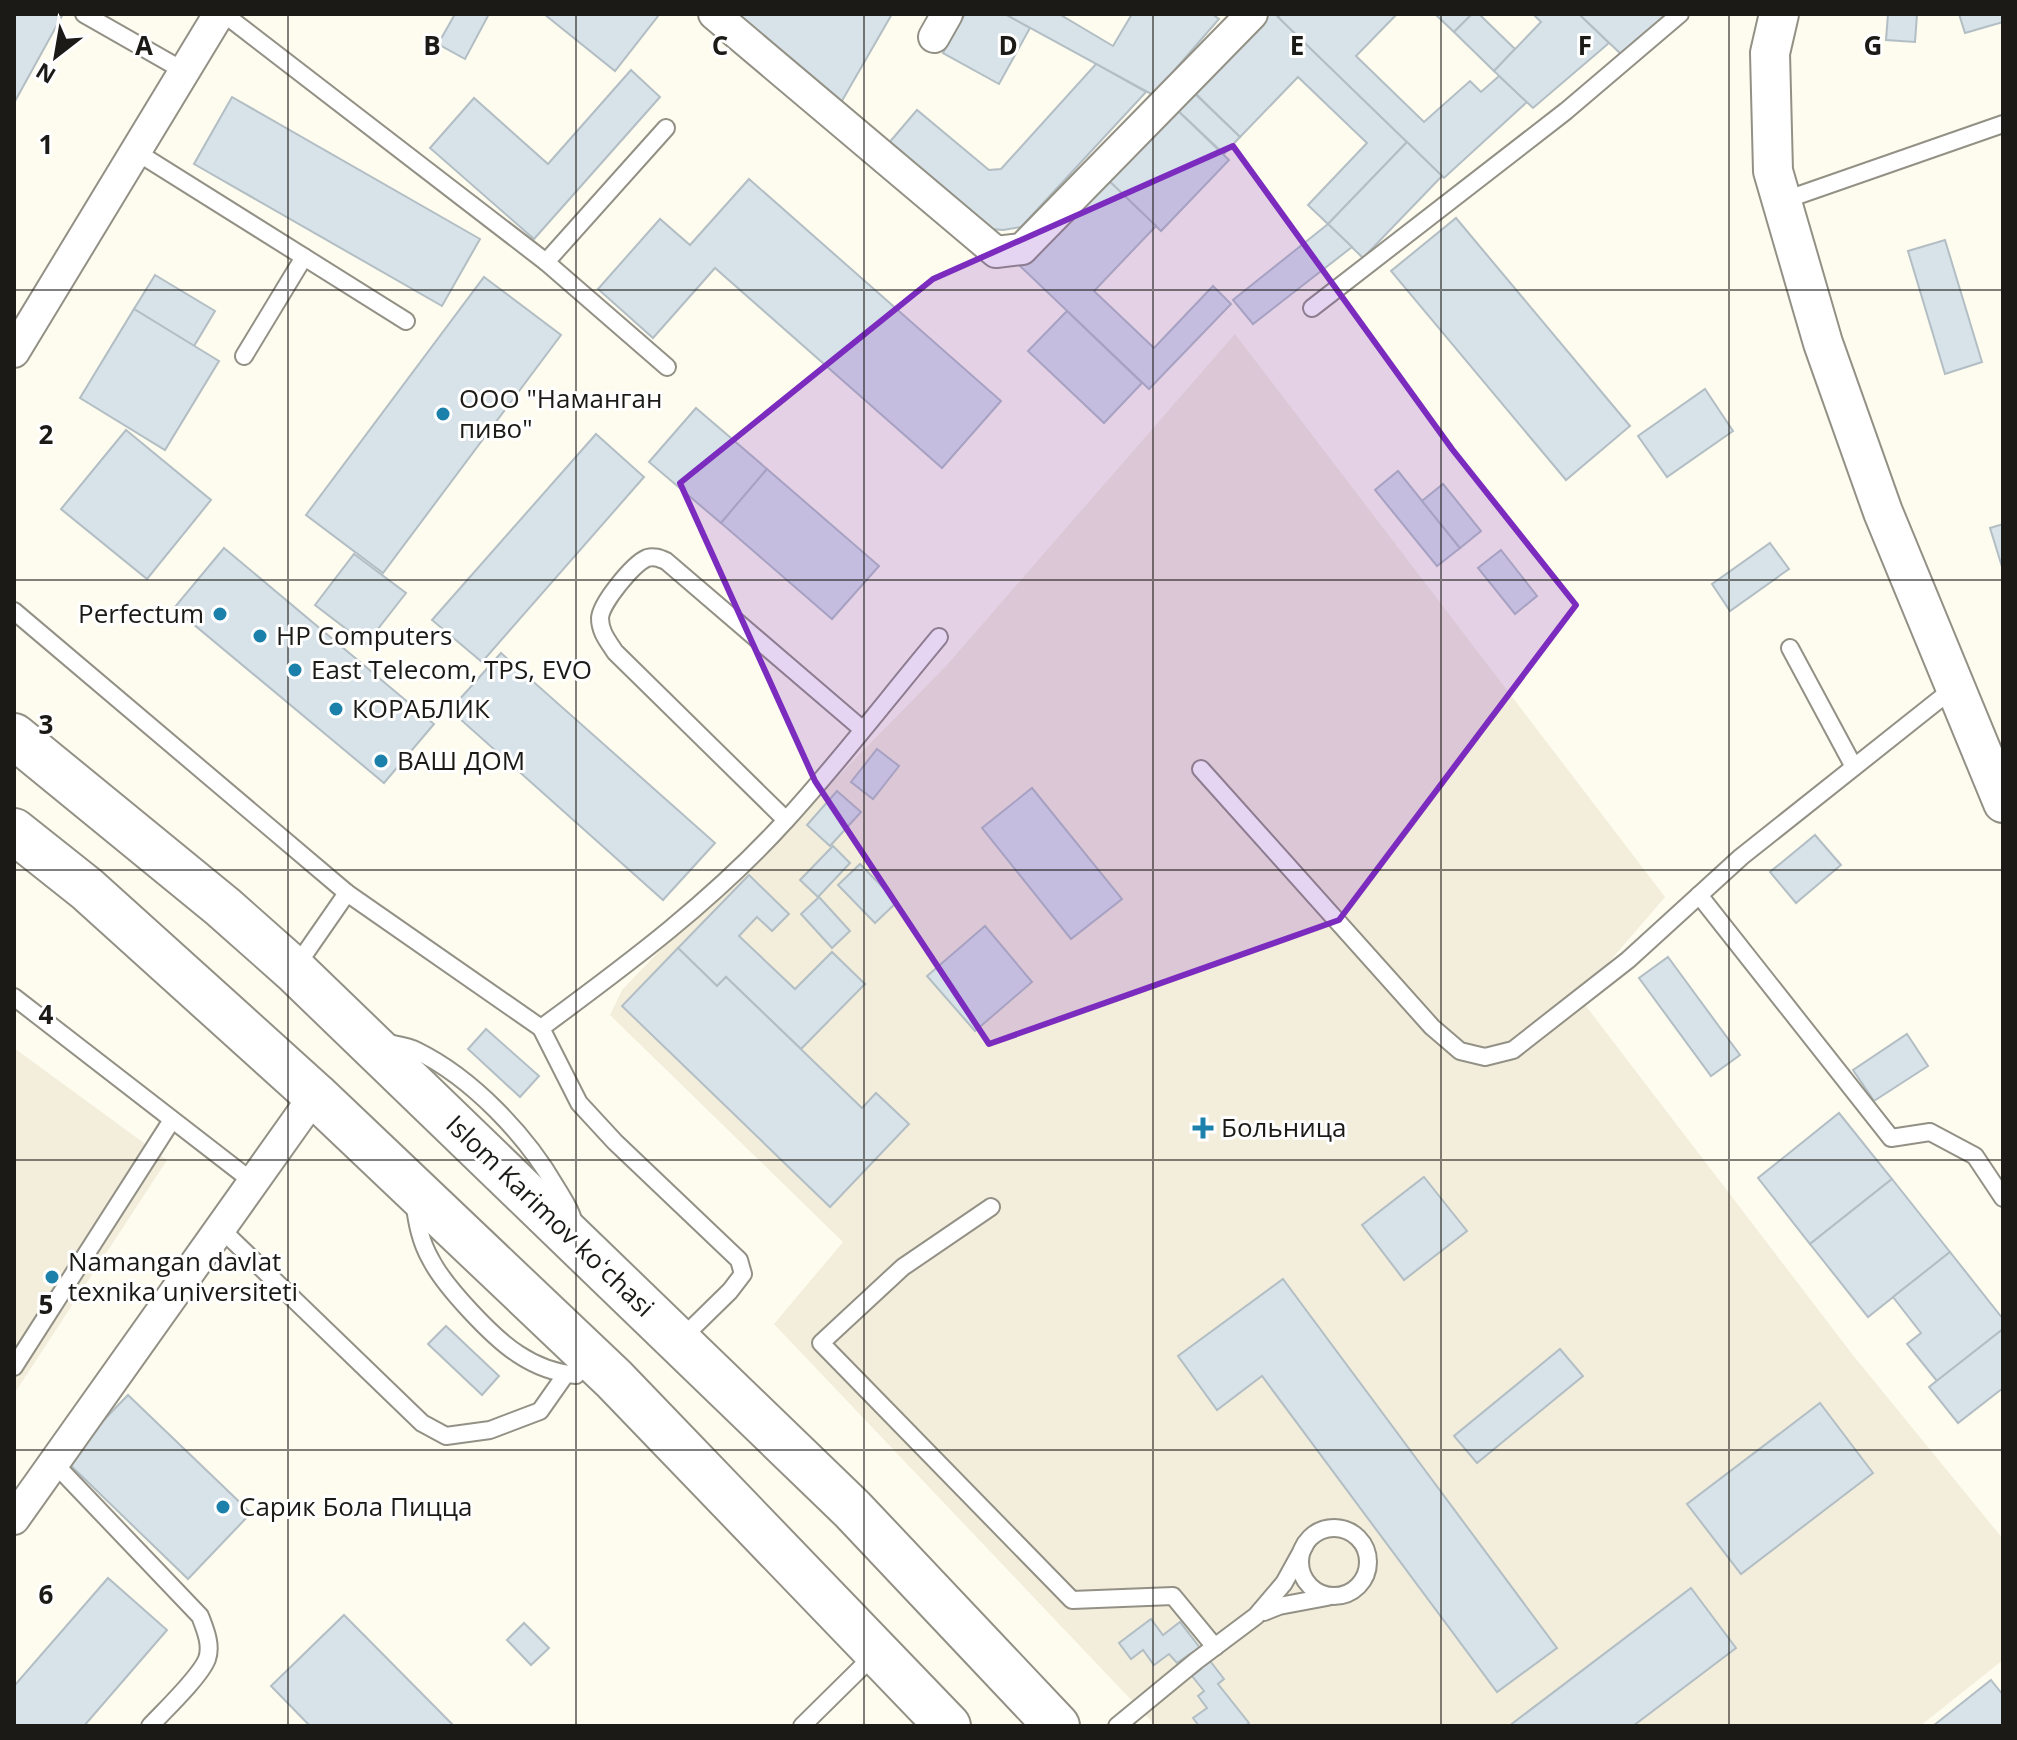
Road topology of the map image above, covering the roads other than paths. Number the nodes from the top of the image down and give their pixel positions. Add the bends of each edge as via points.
1 (84, 14) edge
2 (222, 14) edge
3 (714, 14) edge
4 (1252, 14) edge
5 (1680, 14) edge
6 (1779, 14) edge
7 (184, 71) junction
8 (2003, 124) edge
9 (666, 128) dead end
10 (135, 151) junction
11 (1782, 201) junction
12 (304, 257) junction
13 (546, 262) junction
14 (1312, 308) dead end
15 (406, 321) dead end
16 (14, 352) edge
17 (244, 356) dead end
18 (667, 367) dead end
19 (14, 611) edge
20 (939, 637) dead end
21 (1790, 648) dead end
22 (1955, 687) junction
23 (862, 729) junction
24 (14, 736) edge
25 (1854, 767) junction
26 (1201, 769) dead end
27 (2003, 803) edge
28 (786, 820) junction
29 (14, 831) edge
30 (347, 893) junction
31 (1699, 895) junction
32 (294, 970) junction
33 (14, 997) edge
34 (541, 1028) junction
35 (315, 1095) junction
36 (172, 1120) junction
37 (253, 1182) junction
38 (412, 1187) junction
39 (2003, 1198) edge
40 (991, 1207) dead end
41 (220, 1228) junction
42 (680, 1340) junction
43 (14, 1367) edge
44 (566, 1374) junction
45 (614, 1379) junction
46 (53, 1462) junction
47 (14, 1519) edge
48 (1305, 1545) junction
49 (1330, 1597) junction
50 (1256, 1616) junction
51 (1215, 1647) junction
52 (878, 1651) junction
53 (150, 1726) edge
54 (802, 1726) edge
55 (948, 1726) edge
56 (1057, 1726) edge
57 (1117, 1726) edge

1 - 7 lane
2 - 7 street
2 - 13 lane
3 - 4 street via 996,252 1022,249
5 - 14 lane via 1566,111
6 - 11 street via 1770,53 1773,171
7 - 10 street
8 - 11 lane
9 - 13 lane
10 - 12 lane
10 - 16 street
11 - 22 street via 1843,400
12 - 15 lane
12 - 17 lane
13 - 18 lane
19 - 30 lane
20 - 23 lane
21 - 25 lane
22 - 25 lane
22 - 27 street
23 - 28 lane
23 - 28 lane via 666,561 646,559 611,595 600,613 601,629 615,652
24 - 32 main road, Islom Karimov koʻchasi
25 - 31 lane
26 - 31 lane via 1432,1027 1460,1051 1485,1057 1513,1050 1628,960
28 - 34 lane via 669,932
29 - 35 main road via 87,889
30 - 32 lane
30 - 34 lane
31 - 39 lane via 1891,1138 1930,1132 1975,1156
32 - 42 main road, Islom Karimov koʻchasi
33 - 36 lane
34 - 42 lane via 579,1103 739,1260 743,1274
35 - 37 street
35 - 38 main road
36 - 37 lane
36 - 43 lane
37 - 41 street
38 - 44 lane via 418,1230 450,1287 516,1353
38 - 45 main road
40 - 51 lane via 903,1267 821,1343 1072,1600 1173,1596
41 - 44 lane via 422,1423 446,1436 490,1430 540,1411
41 - 46 street
42 - 56 main road, Islom Karimov koʻchasi via 852,1509
44 - 45 lane
45 - 52 main road
46 - 47 street
46 - 53 lane via 200,1616 208,1637 207,1659
48 - 49 lane via 1301,1571 1317,1592
48 - 49 lane via 1326,1529 1339,1528 1352,1533 1368,1554 1364,1580 1343,1596
48 - 50 lane via 1284,1583
49 - 50 lane
50 - 51 lane
51 - 57 lane
52 - 54 lane
52 - 55 main road

